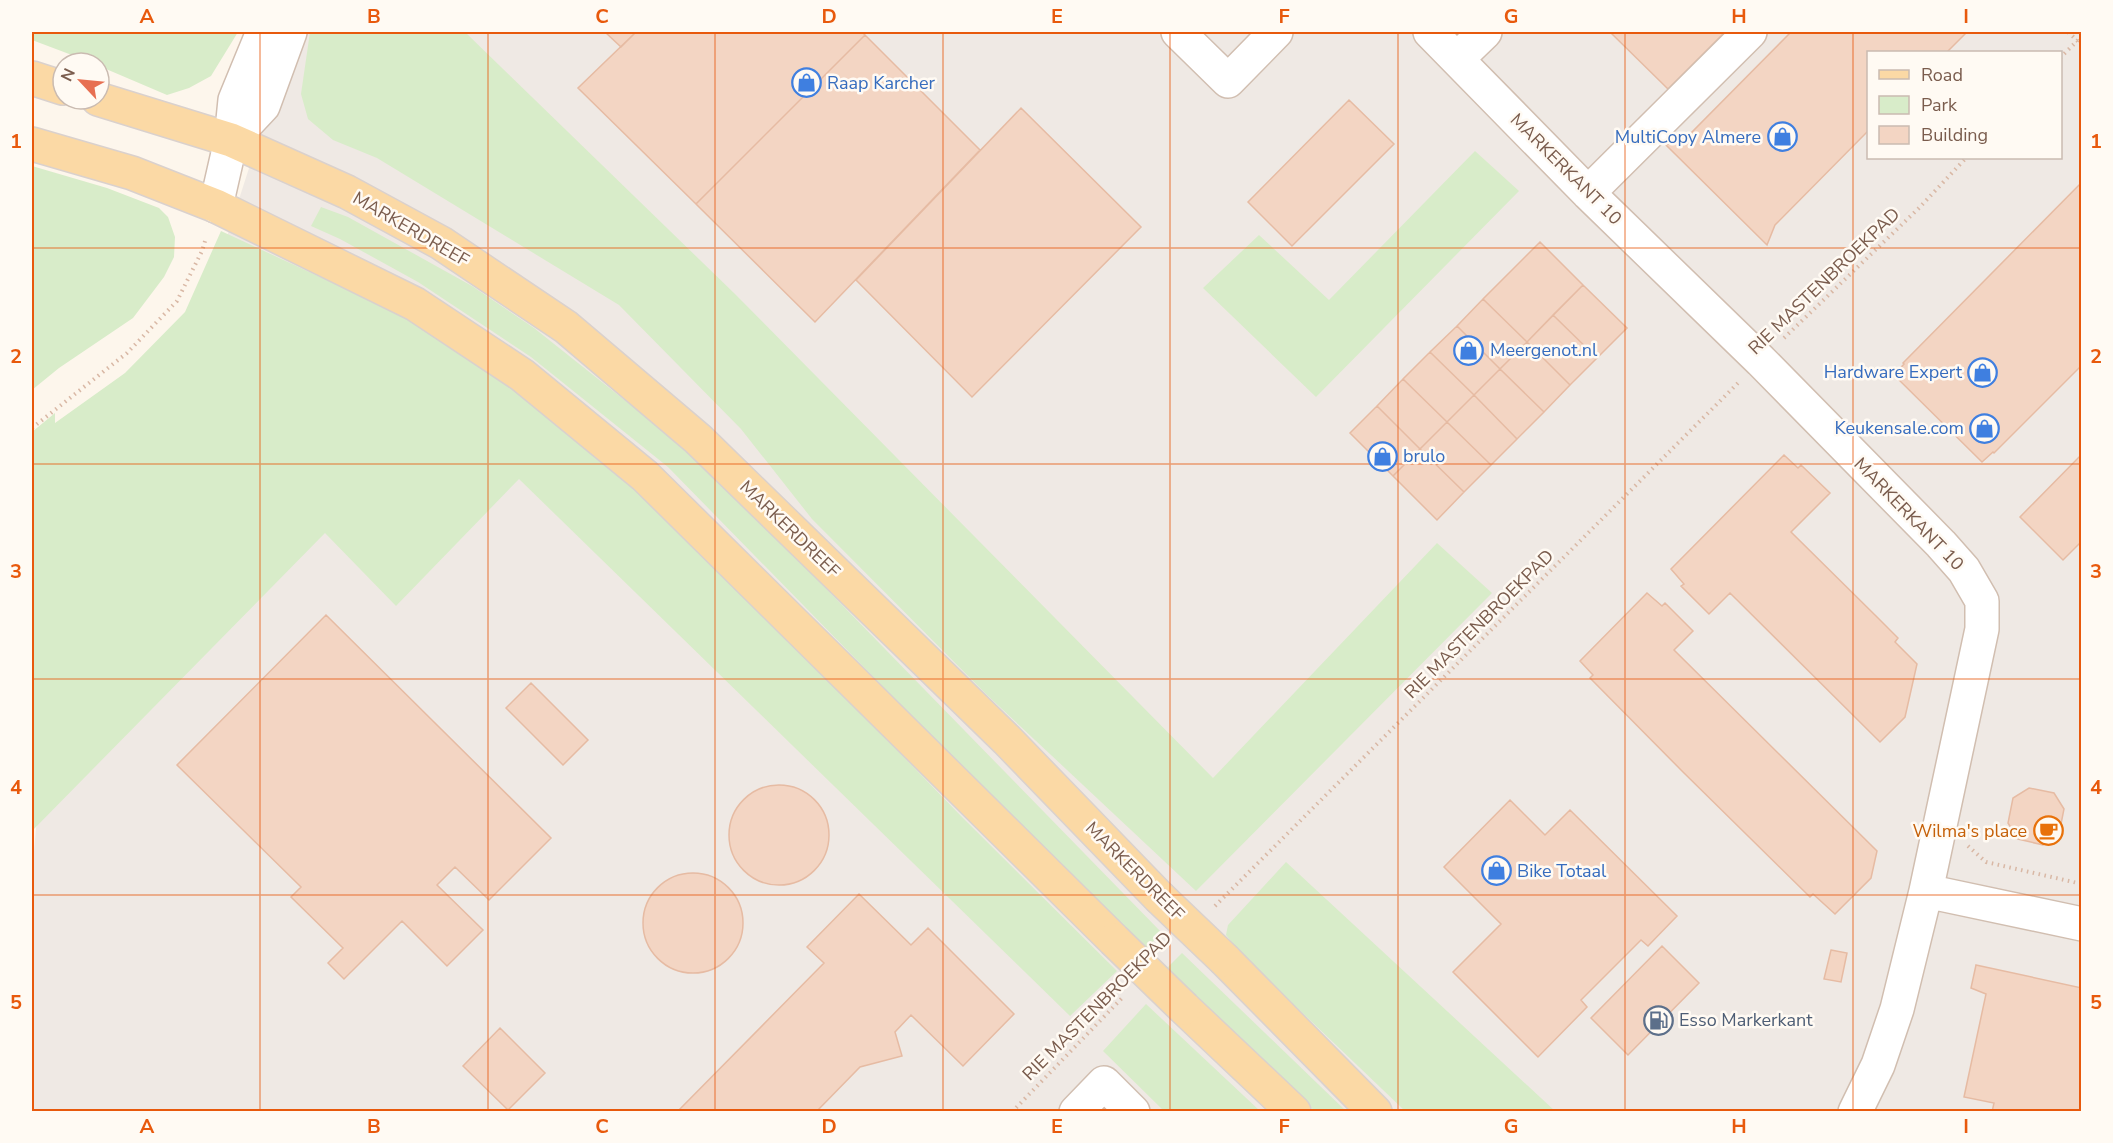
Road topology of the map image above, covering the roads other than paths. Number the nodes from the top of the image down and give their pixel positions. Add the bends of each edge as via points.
1 (263, 32) edge
2 (290, 32) edge
3 (1178, 32) edge
4 (1276, 32) edge
5 (1430, 32) edge
6 (1485, 32) edge
7 (1750, 32) edge
8 (1457, 59) junction
9 (32, 78) edge
10 (51, 84) edge
11 (111, 103) edge
12 (231, 141) junction
13 (32, 144) edge
14 (1588, 193) junction
15 (216, 206) junction
16 (1926, 891) junction
17 (2082, 924) edge
18 (1076, 1112) edge
19 (1133, 1112) edge
20 (1294, 1112) edge
21 (1375, 1112) edge
22 (1855, 1112) edge

1 - 12 street via 235,100
2 - 12 street via 263,106
3 - 4 street via 1228,81
5 - 8 street, MARKERKANT 10
6 - 8 street
7 - 14 street
8 - 14 street, MARKERKANT 10
9 - 10 main road
11 - 12 main road, MARKERDREEF
12 - 15 street
12 - 21 main road, MARKERDREEF, bridge via 347,192 441,243 567,327 698,439 1007,740
13 - 15 main road via 132,173
14 - 16 street, MARKERKANT 10 via 1761,361 1956,561 1982,602 1982,629
15 - 20 main road, bridge via 415,304 522,375 645,476 1114,940
16 - 17 street
16 - 22 street, MARKERKANT 10 via 1897,1009 1878,1065
18 - 19 street via 1104,1083

